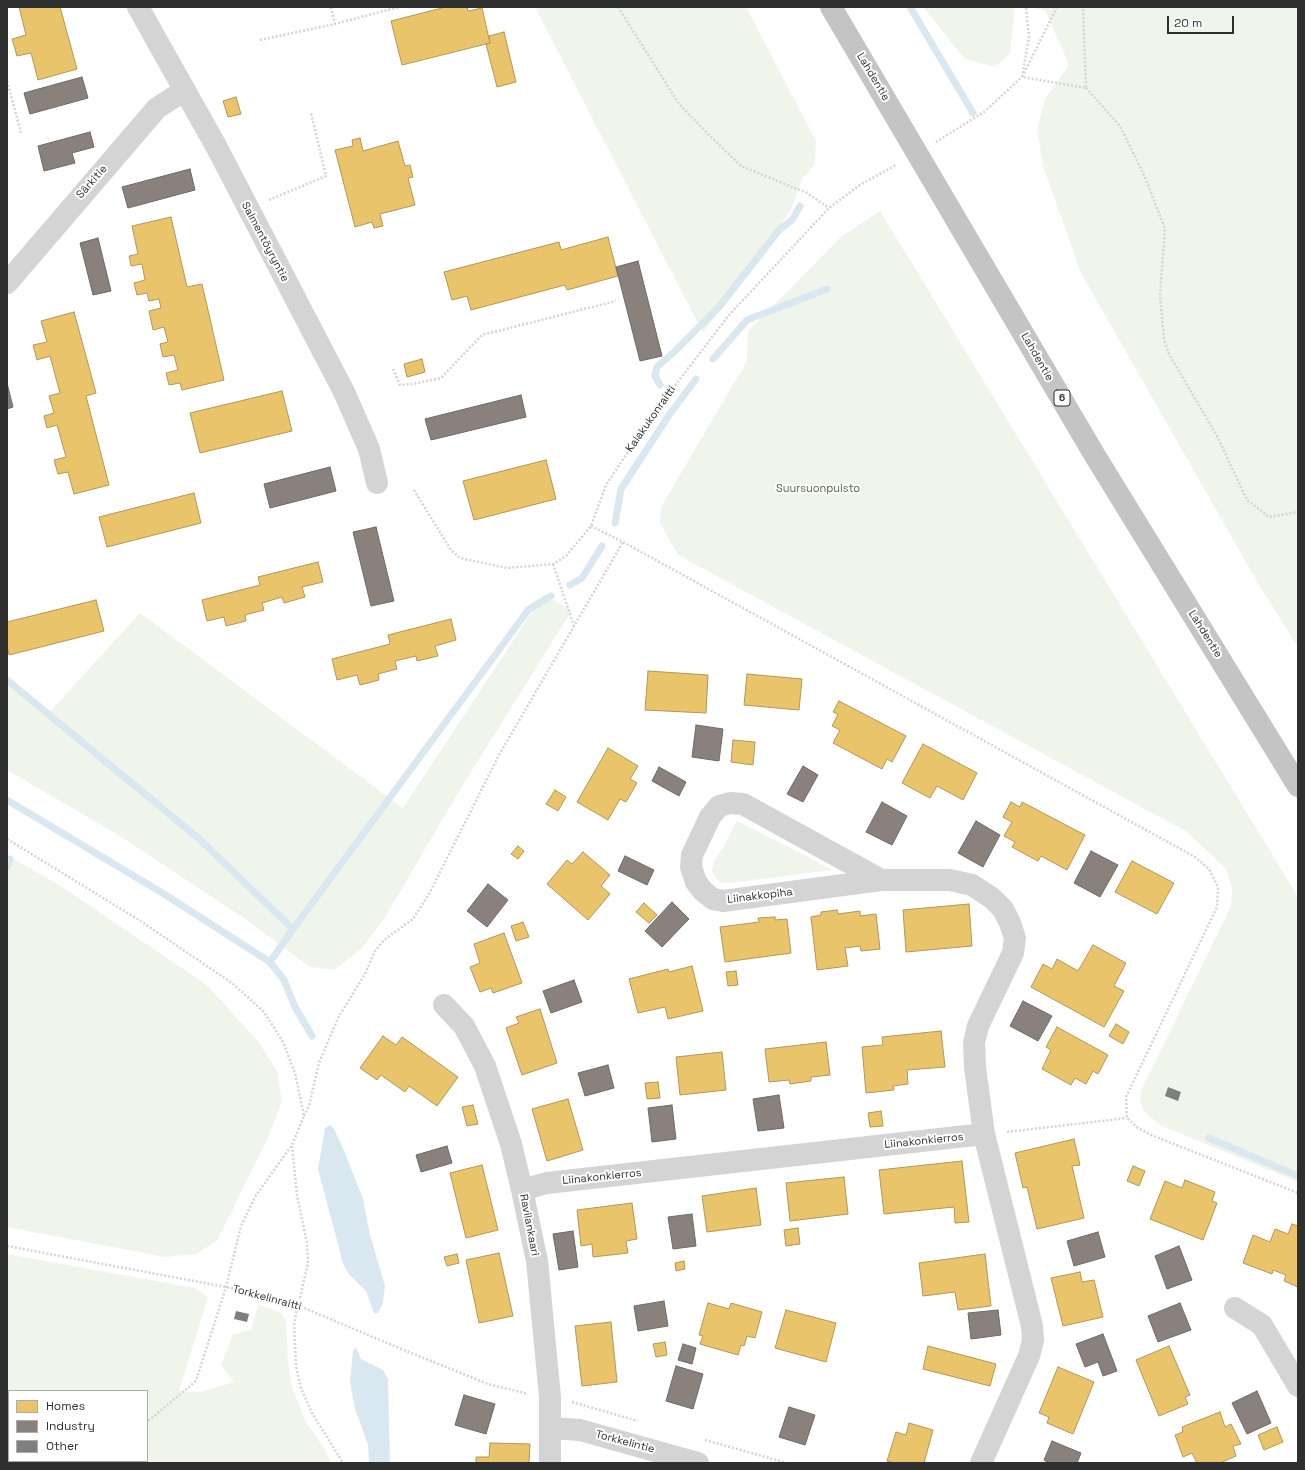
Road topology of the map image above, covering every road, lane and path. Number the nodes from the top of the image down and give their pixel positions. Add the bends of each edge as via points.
1 (138, 7) edge
2 (331, 7) edge
3 (399, 7) edge
4 (618, 7) edge
5 (831, 7) edge
6 (1026, 7) edge
7 (1057, 7) edge
8 (1083, 7) edge
9 (335, 24) junction
10 (260, 40) dead end
11 (1022, 77) junction
12 (7, 81) edge
13 (1086, 88) junction
14 (186, 90) junction
15 (312, 114) dead end
16 (21, 133) dead end
17 (935, 142) dead end
18 (896, 165) dead end
19 (268, 200) dead end
20 (829, 208) junction
21 (7, 283) edge
22 (616, 301) dead end
23 (392, 369) dead end
24 (377, 483) dead end
25 (414, 490) dead end
26 (1298, 512) edge
27 (591, 526) junction
28 (623, 542) junction
29 (552, 564) junction
30 (574, 626) junction
31 (1298, 786) edge
32 (7, 839) edge
33 (881, 880) junction
34 (444, 1005) dead end
35 (304, 1116) junction
36 (1127, 1118) junction
37 (984, 1134) junction
38 (292, 1145) junction
39 (522, 1190) junction
40 (1298, 1193) edge
41 (7, 1246) edge
42 (226, 1287) junction
43 (297, 1305) junction
44 (1236, 1308) dead end
45 (1298, 1386) edge
46 (531, 1394) dead end
47 (148, 1421) edge
48 (551, 1428) junction
49 (343, 1463) edge
50 (550, 1463) edge
51 (698, 1463) edge
52 (981, 1463) edge

1 - 14 street, Salmentöyryntie
2 - 9 path
3 - 9 path
4 - 20 path via 679,104 741,166 807,193
5 - 31 highway, Lahdentie / 6 via 1094,454
6 - 11 path via 1029,37
7 - 11 path
8 - 13 path
9 - 10 path
11 - 13 path
11 - 17 path via 984,112
12 - 16 path
13 - 26 path via 1120,126 1145,177 1165,229 1160,295 1164,339 1169,354 1217,436 1247,500 1269,517
14 - 21 street, Särkitie via 157,108
14 - 24 street, Salmentöyryntie via 344,392 369,449
15 - 19 path via 326,176
18 - 20 path, Kalakukonraitti via 860,185
20 - 27 path, Kalakukonraitti via 729,315 651,417 606,485
22 - 23 path via 482,335 441,378 414,384 400,384
25 - 29 path, Kalakukonraitti via 451,550 460,558 507,568
27 - 28 path
27 - 29 path, Kalakukonraitti via 566,556
28 - 30 path
28 - 36 path via 1195,857 1209,869 1218,887 1217,908 1126,1097
29 - 30 path
30 - 35 path via 500,755 428,894 413,918 384,940 375,951 365,974 338,1018 319,1063 309,1106
32 - 35 path via 146,924 218,973 253,1001 264,1012 286,1048 295,1073
33 - 33 street, Liinakkopiha via 743,804 730,803 720,806 710,817 692,855 691,867 696,882 713,900 723,901
33 - 37 street, Liinakkopiha via 950,880 972,884 1003,909 1010,923 1014,938 1013,953 978,1026 974,1043
34 - 39 street, Ravilankaari via 464,1026 485,1066 511,1144
35 - 38 path
36 - 37 path
36 - 40 path via 1151,1135
37 - 39 street, Liinakonkierros via 547,1183
37 - 52 street via 1032,1326 1033,1340 1029,1356
38 - 42 path via 248,1211 241,1226
38 - 43 path via 308,1263
39 - 48 street, Ravilankaari via 537,1261
41 - 42 path, Torkkelinraitti
42 - 43 path, Torkkelinraitti
42 - 47 path via 196,1381
43 - 46 path, Torkkelinraitti via 488,1384
43 - 49 path via 294,1344 301,1388 312,1413
44 - 45 street via 1262,1324
48 - 50 street, Ravilankaari
48 - 51 street, Torkkelintie via 580,1430

